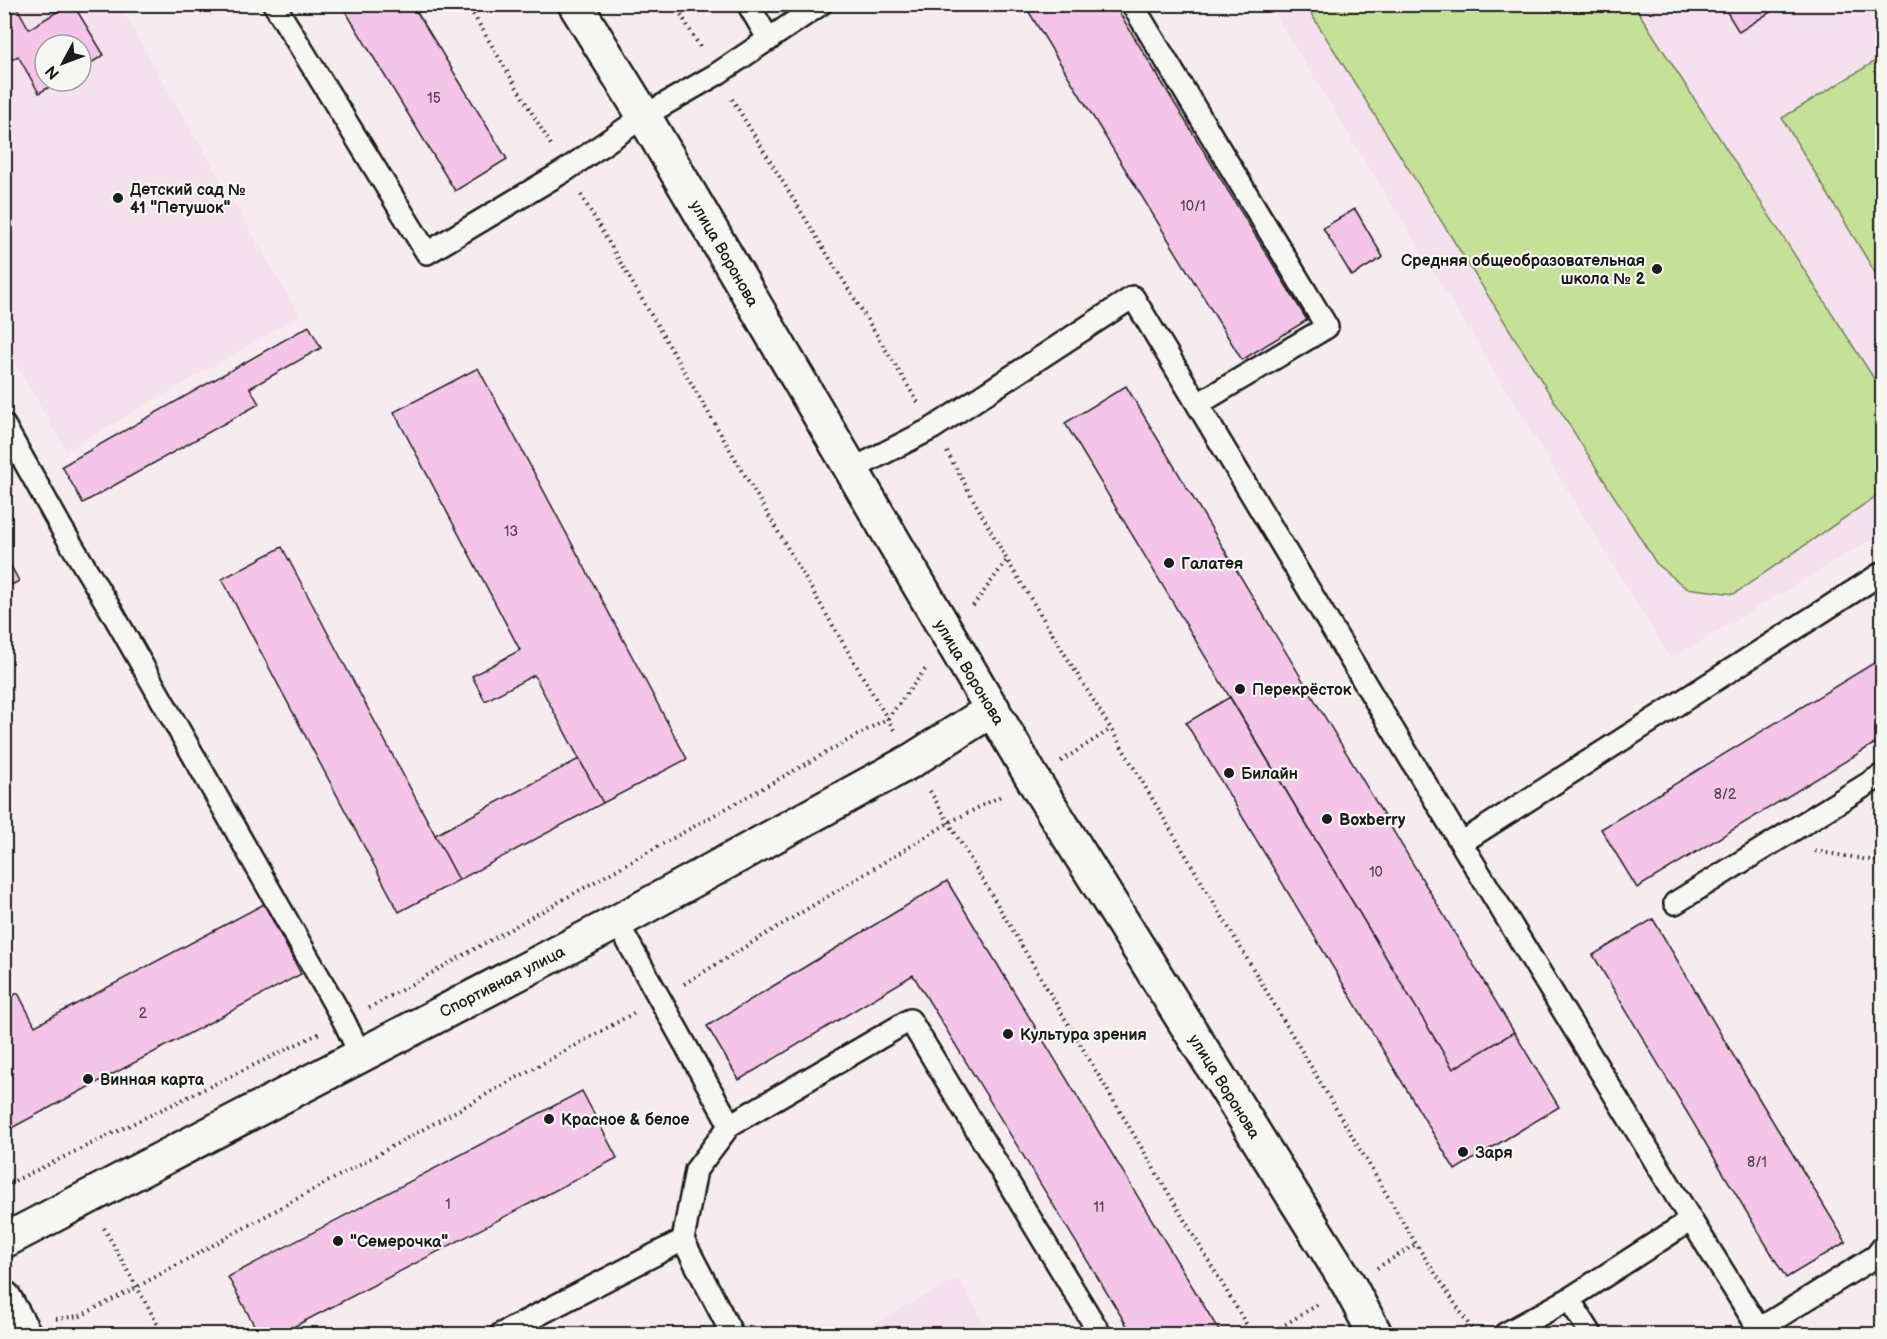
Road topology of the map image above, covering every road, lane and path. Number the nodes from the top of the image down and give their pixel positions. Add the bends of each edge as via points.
1 (274, 4) edge
2 (466, 4) edge
3 (575, 4) edge
4 (675, 4) edge
5 (748, 4) edge
6 (822, 4) edge
7 (1132, 4) edge
8 (769, 39) junction
9 (717, 74) junction
10 (644, 116) junction
11 (566, 170) junction
12 (1198, 404) junction
13 (4, 425) edge
14 (933, 428) junction
15 (851, 470) junction
16 (1882, 573) edge
17 (993, 709) junction
18 (888, 718) junction
19 (1111, 729) junction
20 (911, 761) junction
21 (1882, 775) edge
22 (1033, 779) junction
23 (950, 822) junction
24 (1461, 843) junction
25 (1771, 844) junction
26 (1882, 862) edge
27 (1675, 903) dead end
28 (617, 922) junction
29 (661, 998) junction
30 (344, 1021) junction
31 (360, 1054) junction
32 (730, 1125) junction
33 (4, 1186) edge
34 (1691, 1220) junction
35 (683, 1240) junction
36 (4, 1241) edge
37 (1882, 1248) edge
38 (137, 1287) junction
39 (1569, 1299) junction
40 (15, 1319) edge
41 (1761, 1332) edge
42 (163, 1335) edge
43 (501, 1335) edge
44 (732, 1335) edge
45 (1100, 1335) edge
46 (1252, 1335) edge
47 (1375, 1335) edge
48 (1474, 1335) edge
49 (1505, 1335) edge
50 (1591, 1335) edge

1 - 11 lane via 427,253
2 - 11 path
3 - 10 street, улица Воронова
4 - 9 path
5 - 8 lane
6 - 8 lane
7 - 12 lane via 1327,327
8 - 9 lane
9 - 10 lane
9 - 14 path
10 - 11 lane
10 - 15 street, улица Воронова
11 - 18 path
12 - 14 lane via 1133,297
12 - 24 lane
13 - 30 lane
14 - 15 lane
14 - 19 path via 1007,560
15 - 17 street, улица Воронова
16 - 24 lane
17 - 20 street, Спортивная улица
17 - 22 street, улица Воронова
18 - 20 path
18 - 30 path
19 - 22 path
19 - 48 path
20 - 23 path
20 - 28 street, Спортивная улица
21 - 25 lane
22 - 23 path
22 - 47 street, улица Воронова via 1349,1285
23 - 29 path
23 - 46 path
24 - 34 lane
25 - 26 path
25 - 27 lane
28 - 29 lane
28 - 31 street, Спортивная улица
29 - 32 lane
29 - 38 path
30 - 31 lane
30 - 33 path
31 - 36 street, Спортивная улица
32 - 35 lane via 696,1170
32 - 45 lane via 910,1020
34 - 39 lane
34 - 41 lane
35 - 43 lane
35 - 44 lane
37 - 41 lane via 1876,1256
38 - 40 path via 80,1316
38 - 42 path
39 - 49 lane
39 - 50 lane

